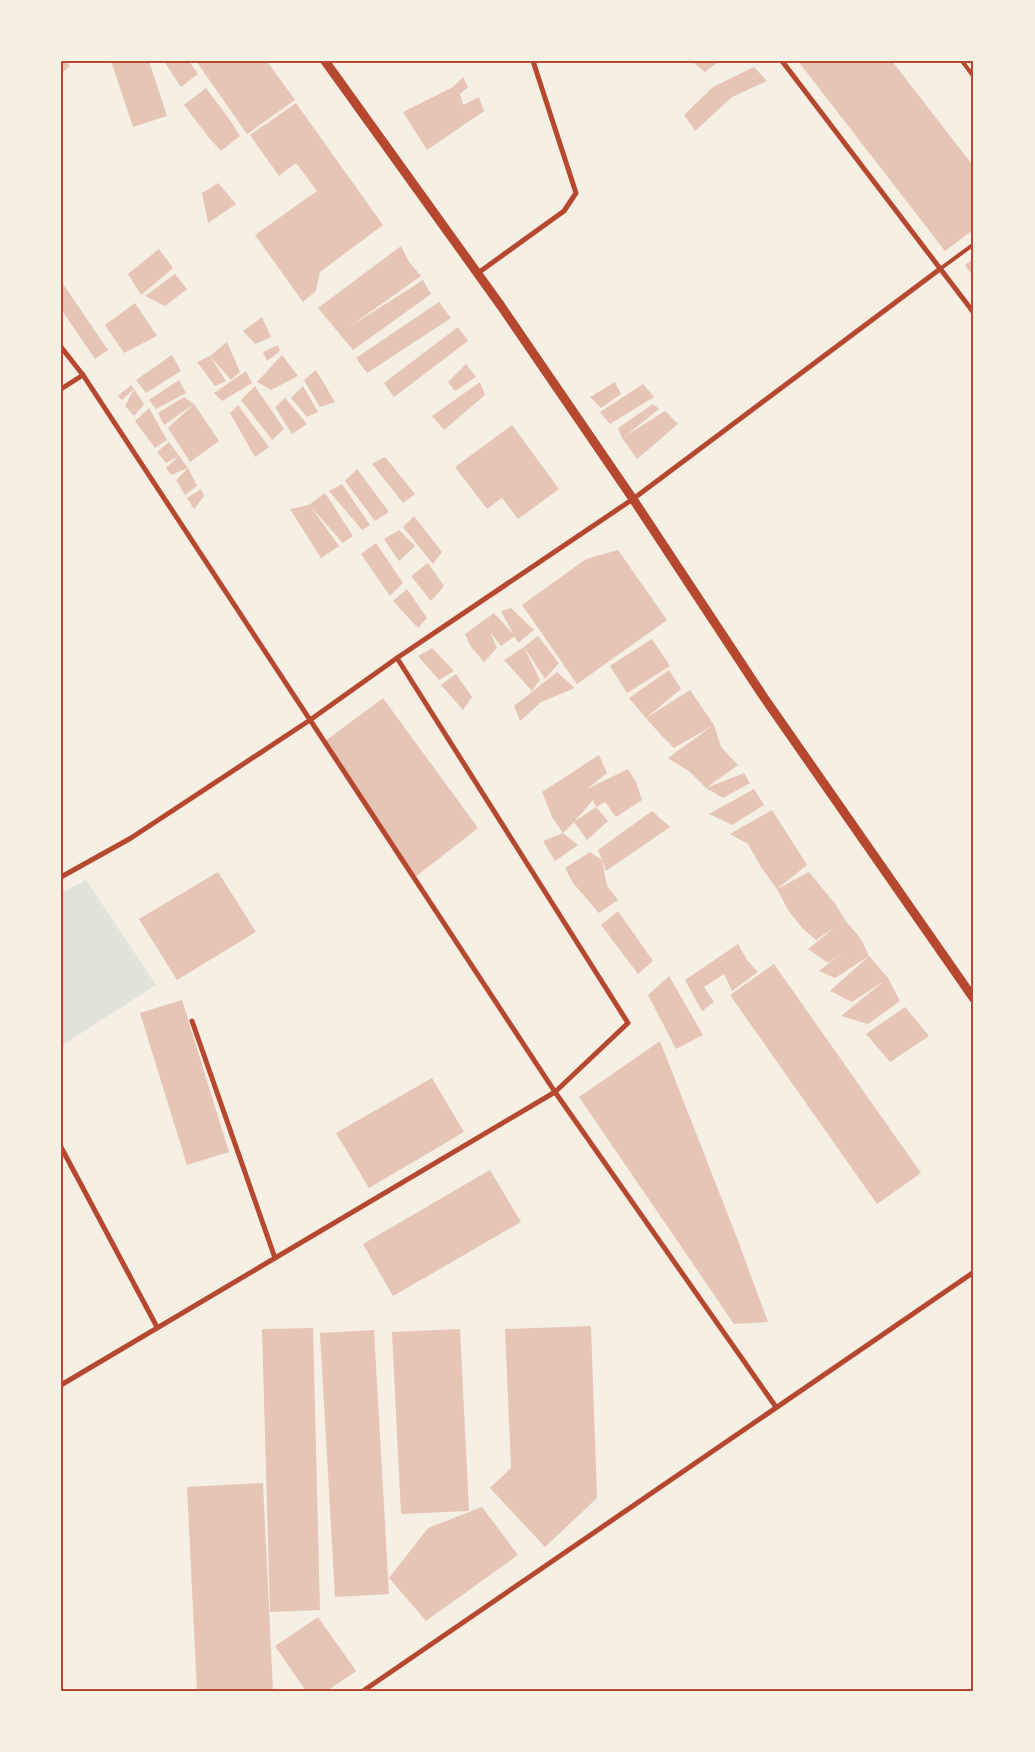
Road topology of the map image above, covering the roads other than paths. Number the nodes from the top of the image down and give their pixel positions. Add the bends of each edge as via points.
1 (325, 61) edge
2 (533, 61) edge
3 (782, 61) edge
4 (962, 61) edge
5 (974, 76) edge
6 (974, 244) edge
7 (940, 269) junction
8 (478, 273) junction
9 (974, 313) edge
10 (61, 347) edge
11 (83, 375) junction
12 (61, 389) edge
13 (634, 500) junction
14 (397, 658) junction
15 (310, 720) junction
16 (61, 877) edge
17 (974, 998) edge
18 (192, 1021) dead end
19 (555, 1092) junction
20 (61, 1147) edge
21 (275, 1258) junction
22 (974, 1272) edge
23 (157, 1327) junction
24 (61, 1385) edge
25 (776, 1407) junction
26 (363, 1691) edge

1 - 8 street
2 - 8 street via 576,193 564,211
3 - 7 street
4 - 5 lane
6 - 7 lane
7 - 9 street
7 - 13 street
8 - 13 street
10 - 11 street
11 - 12 street
11 - 15 street
13 - 14 street
13 - 17 street via 763,696
14 - 15 street
14 - 19 street via 628,1023
15 - 16 street via 131,838
15 - 19 street
18 - 21 street
19 - 21 street
19 - 25 street
20 - 23 street
21 - 23 street
22 - 25 street
23 - 24 street
25 - 26 street

